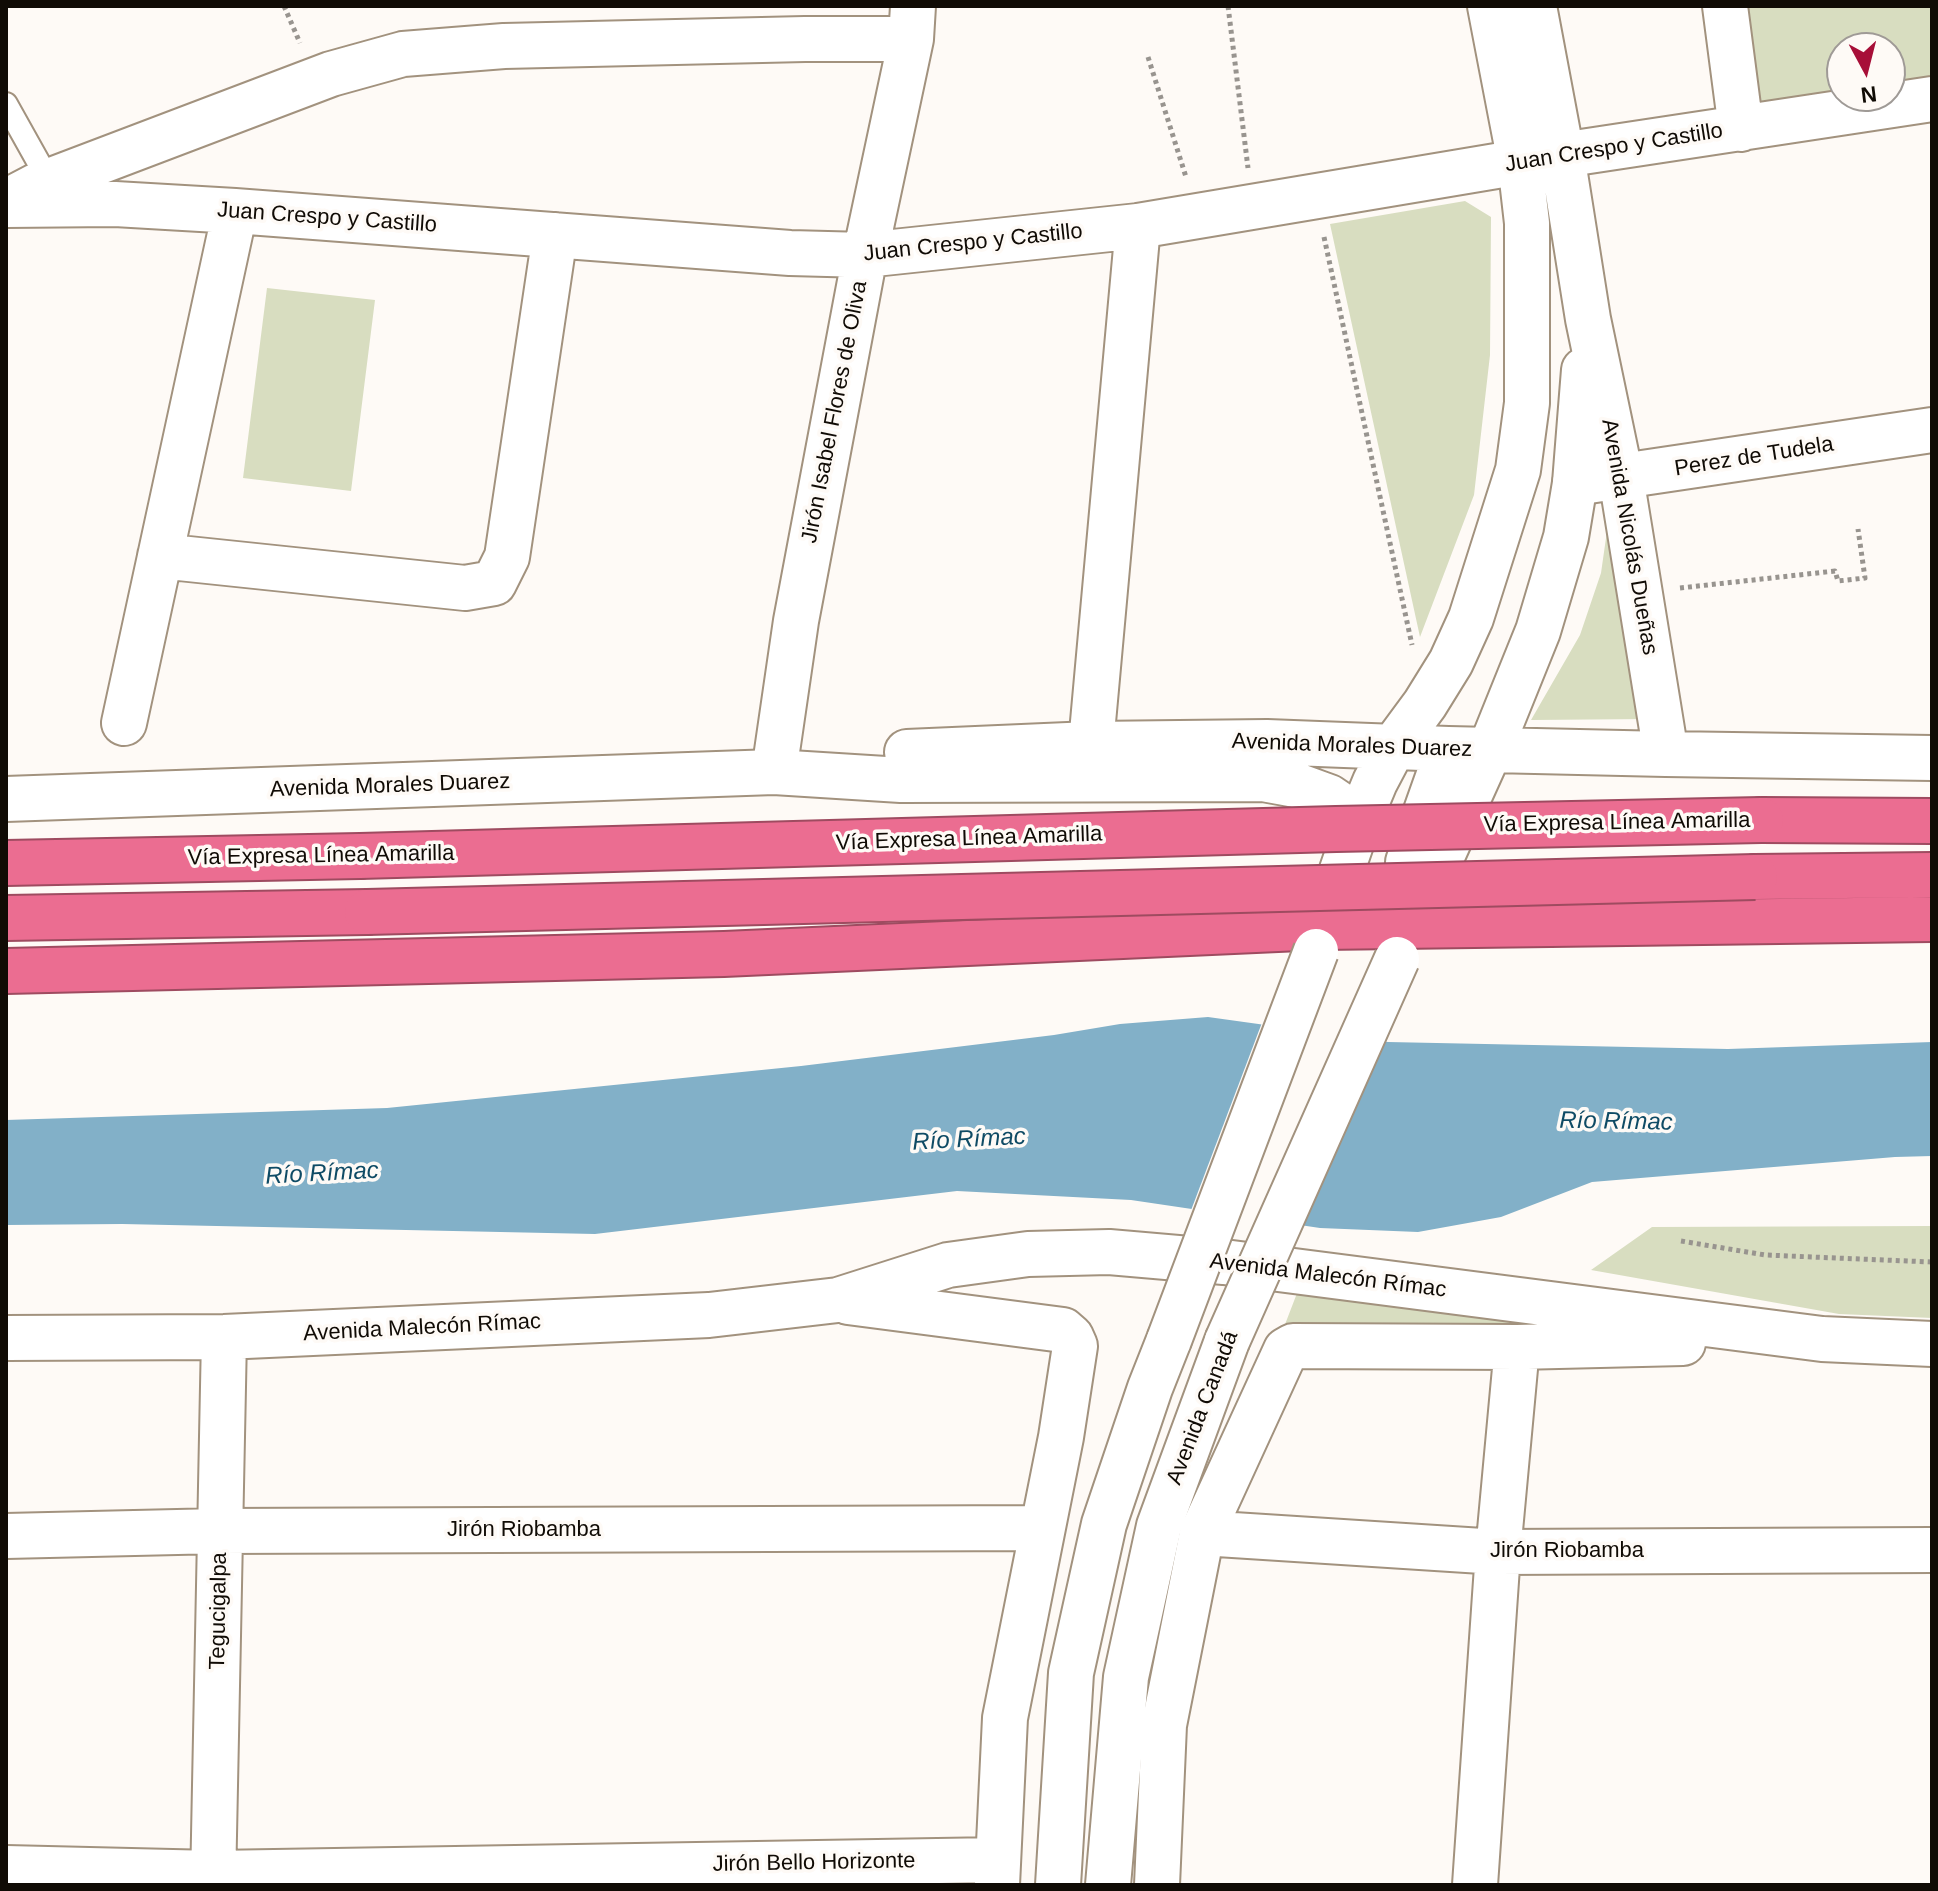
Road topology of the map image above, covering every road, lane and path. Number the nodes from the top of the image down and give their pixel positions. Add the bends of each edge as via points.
1 (1228, 6) edge
2 (1490, 6) edge
3 (1534, 6) edge
4 (1725, 6) edge
5 (912, 22) edge
6 (1148, 57) dead end
7 (1932, 99) edge
8 (6, 104) edge
9 (1741, 129) junction
10 (1541, 158) junction
11 (49, 181) junction
12 (1316, 197) junction
13 (6, 204) edge
14 (1253, 207) junction
15 (235, 211) junction
16 (1199, 216) junction
17 (1138, 226) junction
18 (555, 235) junction
19 (865, 255) junction
20 (1588, 319) junction
21 (1932, 430) edge
22 (1621, 477) junction
23 (1575, 483) junction
24 (1858, 529) dead end
25 (160, 556) junction
26 (1640, 592) junction
27 (1425, 704) junction
28 (124, 723) dead end
29 (1091, 744) junction
30 (1394, 746) junction
31 (1469, 749) junction
32 (1666, 754) junction
33 (1932, 758) edge
34 (774, 772) junction
35 (6, 799) edge
36 (1360, 818) junction
37 (1932, 821) edge
38 (6, 863) edge
39 (1932, 875) edge
40 (6, 918) edge
41 (1932, 919) edge
42 (1319, 939) junction
43 (1404, 943) junction
44 (6, 971) edge
45 (1681, 1241) dead end
46 (1932, 1262) edge
47 (838, 1300) junction
48 (224, 1337) junction
49 (6, 1338) edge
50 (1822, 1339) junction
51 (1932, 1344) edge
52 (1517, 1347) junction
53 (1281, 1358) joint
54 (1042, 1528) junction
55 (220, 1531) junction
56 (1202, 1533) junction
57 (6, 1536) edge
58 (1932, 1550) edge
59 (1498, 1552) junction
60 (6, 1868) edge
61 (998, 1873) edge
62 (214, 1879) edge
63 (1058, 1885) edge
64 (1108, 1885) edge
65 (1157, 1885) edge
66 (1475, 1885) edge

1 - 14 path
2 - 10 street, Avenida Nicolás Dueñas
3 - 10 street, Avenida Nicolás Dueñas
4 - 9 street
5 - 11 street via 805,39 504,46 403,54 331,74
5 - 19 street, Jirón Isabel Flores de Oliva
6 - 16 path
7 - 9 street, Juan Crespo y Castillo
8 - 11 lane
9 - 10 street, Juan Crespo y Castillo
10 - 12 street, Juan Crespo y Castillo
10 - 20 street, Avenida Nicolás Dueñas
10 - 27 street, Avenida Nicolás Dueñas via 1527,223 1527,403 1518,470 1471,618
11 - 13 street
12 - 14 street, Juan Crespo y Castillo
12 - 27 path
13 - 15 street, Juan Crespo y Castillo
14 - 16 street, Juan Crespo y Castillo
15 - 18 street, Juan Crespo y Castillo
15 - 25 street
16 - 17 street, Juan Crespo y Castillo
17 - 19 street, Juan Crespo y Castillo
17 - 29 street
18 - 19 street, Juan Crespo y Castillo
18 - 25 street via 507,557 494,583 465,588
19 - 34 street, Jirón Isabel Flores de Oliva via 796,621
20 - 22 street, Avenida Nicolás Dueñas
20 - 23 street, Avenida Nicolás Dueñas
21 - 22 street, Perez de Tudela
22 - 23 street, Perez de Tudela
22 - 26 street, Avenida Nicolás Dueñas
23 - 31 street, Avenida Nicolás Dueñas via 1566,537 1538,631
24 - 26 path via 1865,578 1838,581 1835,571
25 - 28 street
26 - 32 street, Avenida Nicolás Dueñas
27 - 30 street, Avenida Nicolás Dueñas
29 - 30 street, Avenida Morales Duarez
29 - 34 street, Avenida Morales Duarez via 900,752
30 - 31 street, Avenida Morales Duarez
30 - 36 street, Avenida Nicolás Dueñas
31 - 32 street, Avenida Morales Duarez
31 - 43 street, Avenida Nicolás Dueñas
32 - 33 street, Avenida Morales Duarez
34 - 35 street, Avenida Morales Duarez
34 - 36 street, Avenida Morales Duarez via 901,780 1263,779 1329,797
36 - 42 street, Avenida Nicolás Dueñas
37 - 38 highway, Vía Expresa Línea Amarilla, bridge via 1352,828
39 - 40 highway, bridge
41 - 43 highway
42 - 43 highway
42 - 44 highway
42 - 63 street, bridge via 1104,1524 1071,1673
43 - 64 street, Avenida Canadá, bridge via 1227,1341 1159,1526 1126,1677
45 - 46 path via 1765,1255
47 - 48 street, Avenida Malecón Rímac via 709,1315
47 - 50 street, Avenida Malecón Rímac via 948,1265 1028,1254 1109,1252 1224,1262
47 - 54 street, Avenida Malecón Rímac via 1063,1330 1071,1337 1075,1346
48 - 49 street, Avenida Malecón Rímac
48 - 55 street, Tegucigalpa
50 - 51 street, Avenida Malecón Rímac
50 - 52 street, Avenida Malecón Rímac
52 - 53 street, Avenida Malecón Rímac via 1293,1346
52 - 59 street
53 - 56 street, Avenida Canadá
54 - 55 street, Jirón Riobamba
54 - 61 street via 1005,1718
55 - 57 street, Jirón Riobamba
55 - 62 street, Tegucigalpa
56 - 59 street, Jirón Riobamba
56 - 65 street, Avenida Canadá via 1164,1725
58 - 59 street, Jirón Riobamba
59 - 66 street
60 - 62 street, Jirón Bello Horizonte
61 - 62 street, Jirón Bello Horizonte

